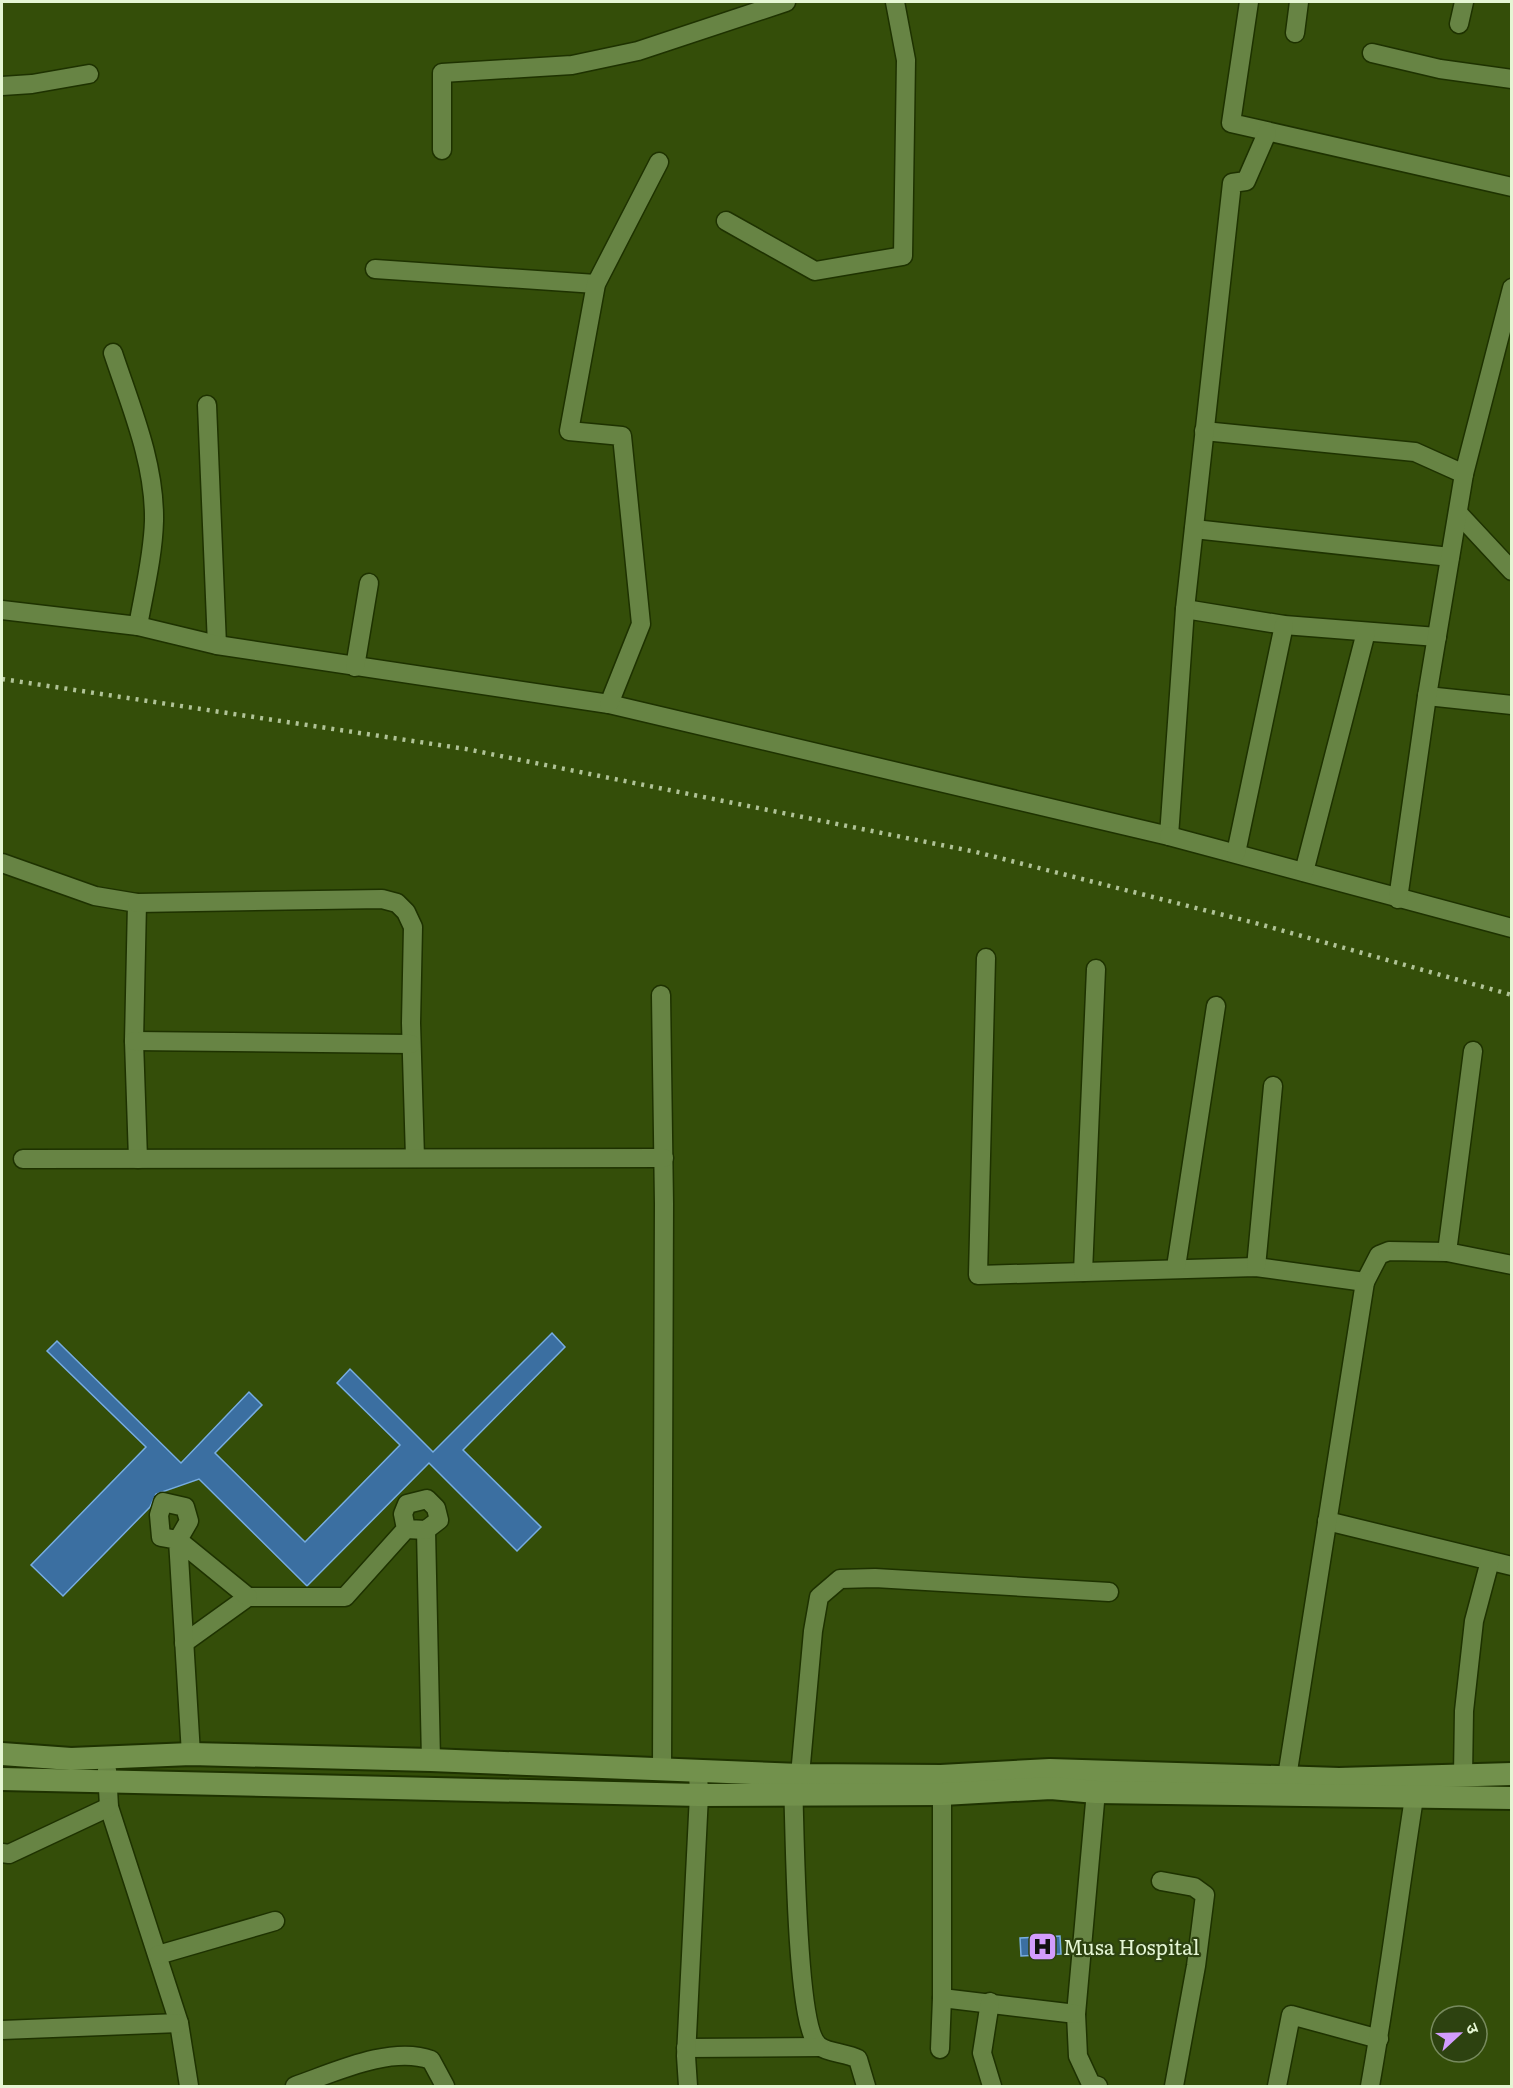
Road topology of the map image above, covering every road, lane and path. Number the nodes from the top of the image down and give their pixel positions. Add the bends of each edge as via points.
1 (786, 2) edge
2 (895, 2) edge
3 (1249, 2) edge
4 (1299, 2) edge
5 (1464, 2) edge
6 (1459, 24) dead end
7 (1295, 33) dead end
8 (1372, 53) dead end
9 (89, 74) dead end
10 (1512, 79) edge
11 (2, 86) edge
12 (1267, 133) junction
13 (442, 150) dead end
14 (659, 162) dead end
15 (1512, 187) edge
16 (726, 221) dead end
17 (375, 269) dead end
18 (596, 284) junction
19 (1512, 288) edge
20 (113, 352) dead end
21 (207, 405) dead end
22 (1204, 431) junction
23 (1464, 474) junction
24 (1458, 513) junction
25 (1194, 529) junction
26 (1450, 557) junction
27 (1512, 571) edge
28 (369, 583) dead end
29 (1185, 609) junction
30 (2, 610) edge
31 (1284, 625) junction
32 (138, 626) junction
33 (1366, 632) junction
34 (1437, 637) junction
35 (217, 645) junction
36 (355, 667) junction
37 (1427, 696) junction
38 (609, 704) junction
39 (1512, 705) edge
40 (1169, 836) junction
41 (1236, 853) junction
42 (2, 863) edge
43 (1304, 872) junction
44 (1398, 899) junction
45 (136, 903) junction
46 (1512, 928) edge
47 (986, 958) dead end
48 (1096, 969) dead end
49 (661, 995) dead end
50 (1216, 1006) dead end
51 (134, 1041) junction
52 (411, 1044) junction
53 (1473, 1051) dead end
54 (1273, 1086) dead end
55 (415, 1158) junction
56 (664, 1158) junction
57 (23, 1159) dead end
58 (138, 1159) junction
59 (1447, 1252) junction
60 (1512, 1265) edge
61 (1176, 1267) junction
62 (1256, 1267) junction
63 (1083, 1272) junction
64 (1365, 1282) junction
65 (1328, 1521) junction
66 (406, 1529) junction
67 (426, 1530) junction
68 (1490, 1561) junction
69 (1512, 1566) edge
70 (1109, 1592) dead end
71 (248, 1597) junction
72 (184, 1643) junction
73 (2, 1754) edge
74 (191, 1754) junction
75 (106, 1758) junction
76 (431, 1760) junction
77 (663, 1771) junction
78 (698, 1771) junction
79 (1512, 1774) edge
80 (1463, 1776) junction
81 (1287, 1777) junction
82 (2, 1779) edge
83 (107, 1780) junction
84 (795, 1781) junction
85 (1097, 1782) junction
86 (942, 1785) junction
87 (1413, 1787) junction
88 (699, 1795) junction
89 (1512, 1798) edge
90 (109, 1807) junction
91 (4, 1856) edge
92 (1161, 1881) dead end
93 (275, 1921) dead end
94 (158, 1955) junction
95 (942, 1998) junction
96 (990, 2002) junction
97 (1077, 2013) junction
98 (179, 2023) junction
99 (2, 2030) edge
100 (1379, 2039) junction
101 (820, 2047) junction
102 (686, 2048) junction
103 (940, 2049) dead end
104 (189, 2086) edge
105 (294, 2086) edge
106 (445, 2086) edge
107 (688, 2086) edge
108 (867, 2086) edge
109 (992, 2086) edge
110 (1098, 2086) edge
111 (1174, 2086) edge
112 (1277, 2086) edge
113 (1370, 2086) edge

1 - 13 street via 638,51 572,65 442,73
2 - 16 street via 906,60 903,256 815,272
3 - 12 street via 1231,123
4 - 7 street
5 - 6 street
8 - 10 street via 1440,69
9 - 11 street
12 - 15 street
12 - 22 street via 1246,181 1232,183
14 - 18 street
17 - 18 street
18 - 38 street via 569,431 622,436 641,624
19 - 23 street
20 - 32 street via 152,486 154,523
21 - 35 street
22 - 23 street via 1415,452
22 - 25 street
23 - 24 street
24 - 26 street
24 - 27 street
25 - 26 street
25 - 29 street
26 - 34 street
28 - 36 street
29 - 31 street
29 - 40 street
30 - 32 street
31 - 33 street
31 - 41 street
32 - 35 street
33 - 34 street
33 - 43 street
34 - 37 street
35 - 36 street
36 - 38 street
37 - 39 street
37 - 44 street
38 - 40 street
40 - 41 street
41 - 43 street
42 - 45 street via 94,896
43 - 44 street
44 - 46 street
45 - 51 street
45 - 52 street via 382,899 397,903 412,927
47 - 63 street via 978,1275
48 - 63 street
49 - 56 street
50 - 61 street
51 - 52 street
51 - 58 street
52 - 55 street
53 - 59 street
54 - 62 street
55 - 56 street
55 - 58 street
56 - 77 street
57 - 58 street
59 - 60 street
59 - 64 street via 1389,1251 1379,1255
61 - 62 street
61 - 63 street
62 - 64 street
64 - 65 street
65 - 68 street
65 - 81 street
66 - 67 street
66 - 67 street via 407,1504 427,1498 436,1508 439,1520
66 - 71 street via 345,1597
67 - 76 street
68 - 69 street
68 - 80 street via 1474,1620 1464,1711
70 - 84 street via 840,1579 819,1597
71 - 72 street
71 - 72 street via 178,1540
72 - 74 street
73 - 75 main road
74 - 75 main road
74 - 76 main road
75 - 83 street
76 - 77 main road
77 - 78 main road
78 - 84 main road
78 - 88 street
79 - 80 main road
80 - 87 main road
81 - 85 main road
81 - 87 main road
82 - 83 main road
83 - 88 main road
83 - 90 street
84 - 86 main road
84 - 88 main road
84 - 101 street via 796,1882 804,1987 811,2032
85 - 86 main road via 1050,1770
85 - 87 main road
85 - 97 street
86 - 95 street
87 - 89 main road
87 - 100 street
88 - 102 street
90 - 91 street
90 - 94 street
92 - 111 street via 1194,1887 1205,1895
93 - 94 street
94 - 98 street
95 - 96 street
95 - 103 street
96 - 97 street
96 - 109 street via 982,2053
97 - 110 street via 1078,2056 1091,2084
98 - 99 street
98 - 104 street
100 - 112 street via 1292,2015
100 - 113 street
101 - 102 street
101 - 108 street via 858,2059
102 - 107 street
105 - 106 street via 368,2061 404,2056 431,2060

